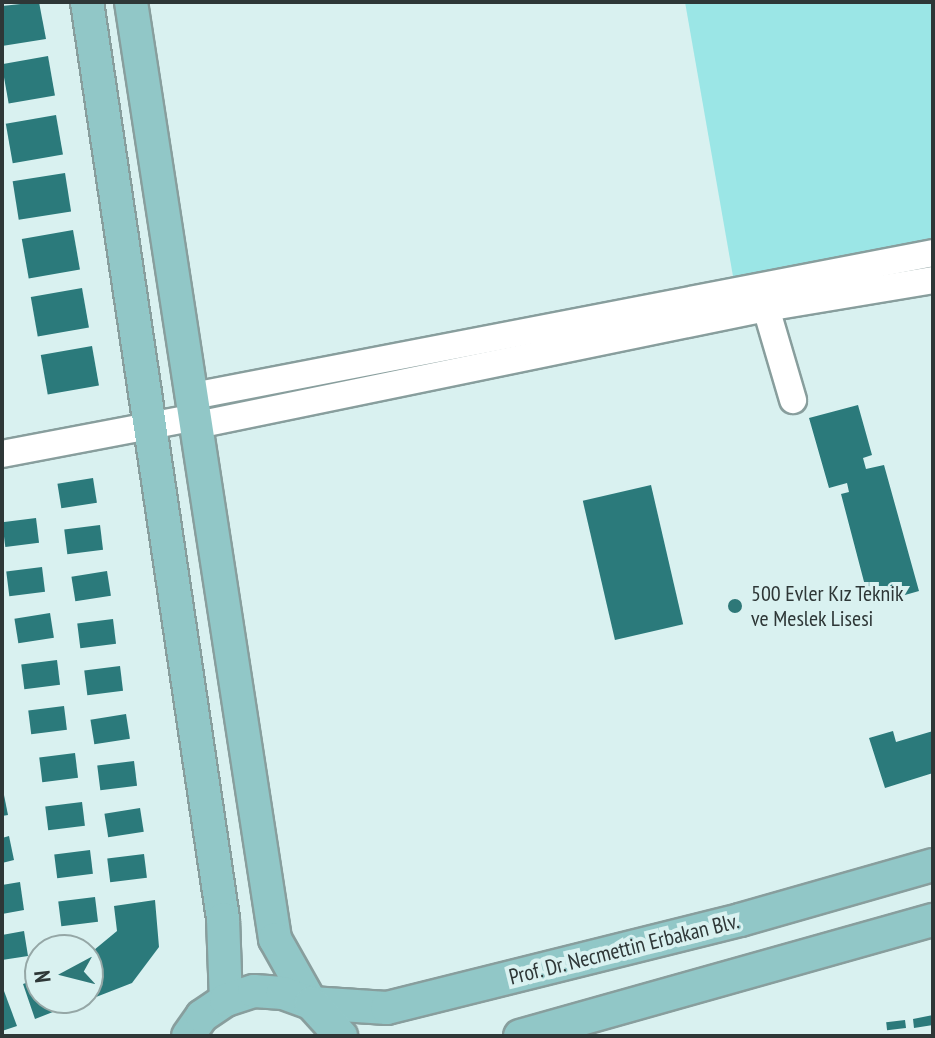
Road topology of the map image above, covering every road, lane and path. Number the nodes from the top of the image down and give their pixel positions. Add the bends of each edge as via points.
1 (87, 2) edge
2 (131, 2) edge
3 (933, 253) edge
4 (933, 280) edge
5 (766, 308) junction
6 (793, 400) dead end
7 (195, 412) junction
8 (150, 425) junction
9 (2, 454) edge
10 (933, 865) edge
11 (933, 920) edge
12 (226, 1000) junction
13 (311, 1003) junction
14 (188, 1036) edge
15 (341, 1036) edge
16 (520, 1036) edge

1 - 8 main road
2 - 7 main road
3 - 7 street
4 - 5 street
5 - 6 street
5 - 7 street
7 - 8 street
7 - 13 main road via 275,939
8 - 9 street
8 - 12 main road via 223,919
10 - 13 main road, Prof. Dr. Necmettin Erbakan Blv. via 740,920 387,1008
11 - 16 main road
12 - 13 main road, Prof. Dr. Necmettin Erbakan Blv. via 269,992
12 - 14 main road via 202,1016
13 - 15 main road

